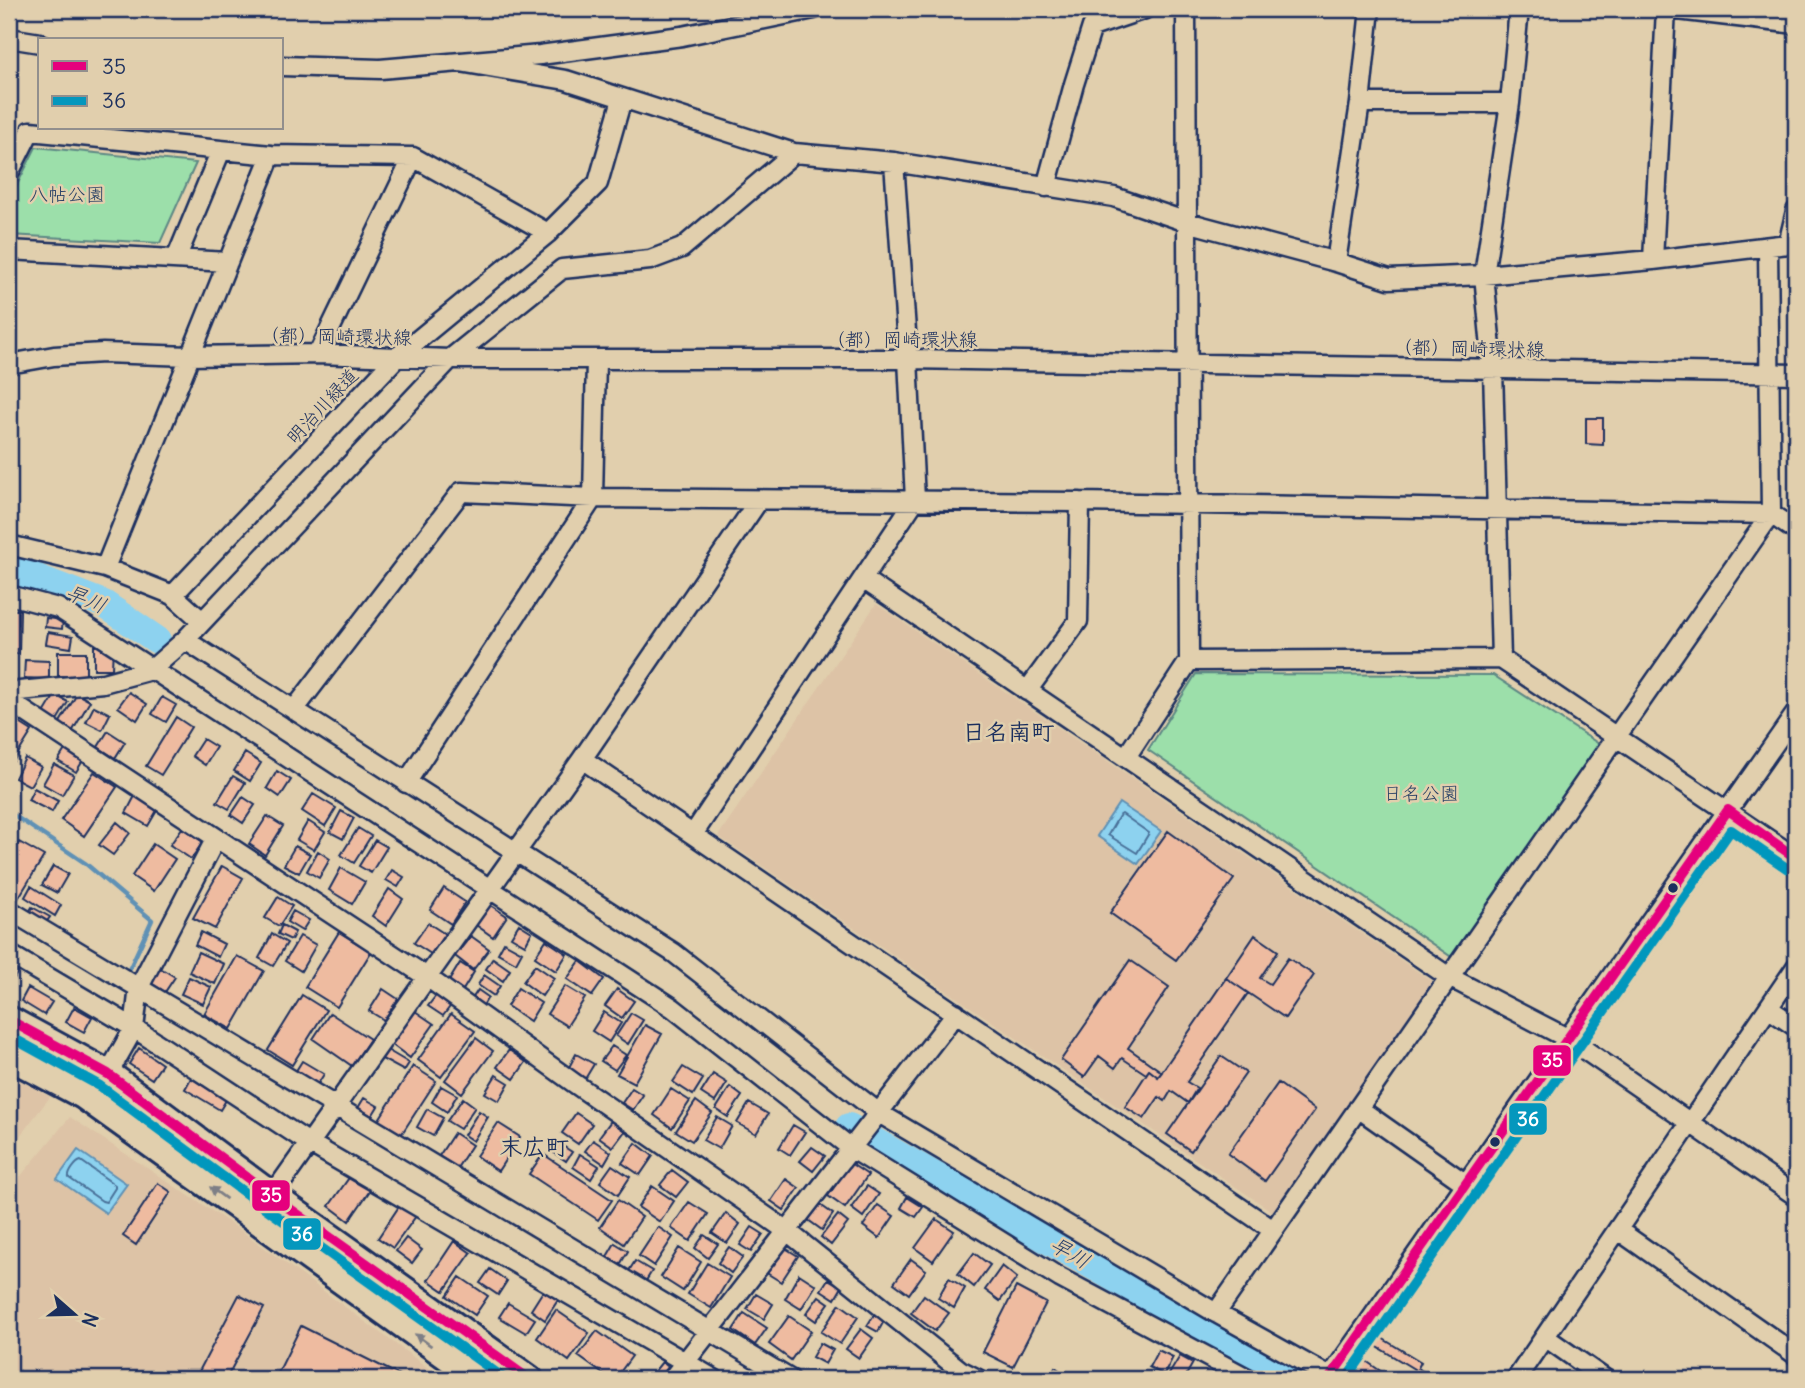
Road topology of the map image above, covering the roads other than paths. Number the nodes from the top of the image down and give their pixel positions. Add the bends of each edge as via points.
1 (814, 9) edge
2 (1145, 9) edge
3 (1186, 9) edge
4 (1370, 9) edge
5 (1519, 9) edge
6 (1668, 9) edge
7 (1796, 24) edge
8 (9, 38) edge
9 (38, 43) edge
10 (460, 62) junction
11 (284, 66) edge
12 (622, 99) junction
13 (1360, 103) junction
14 (1510, 103) junction
15 (221, 150) junction
16 (794, 153) junction
17 (271, 155) junction
18 (413, 157) junction
19 (894, 162) junction
20 (9, 173) edge
21 (1046, 187) junction
22 (1796, 211) edge
23 (1187, 222) junction
24 (548, 233) junction
25 (1792, 246) edge
26 (1768, 247) junction
27 (9, 250) edge
28 (176, 259) junction
29 (1653, 260) junction
30 (228, 262) junction
31 (1336, 262) junction
32 (1484, 275) junction
33 (318, 354) junction
34 (190, 356) junction
35 (396, 358) junction
36 (450, 359) junction
37 (908, 359) junction
38 (596, 360) junction
39 (9, 364) edge
40 (1188, 364) junction
41 (1493, 369) junction
42 (1769, 374) junction
43 (1796, 374) edge
44 (593, 498) junction
45 (759, 500) junction
46 (915, 500) junction
47 (1080, 502) junction
48 (1189, 503) junction
49 (1497, 509) junction
50 (1771, 514) junction
51 (1796, 531) edge
52 (9, 545) edge
53 (105, 568) junction
54 (863, 579) junction
55 (9, 595) edge
56 (173, 595) junction
57 (202, 621) junction
58 (185, 640) junction
59 (1501, 659) junction
60 (1189, 661) junction
61 (151, 670) junction
62 (1027, 691) junction
63 (9, 692) edge
64 (9, 701) edge
65 (294, 710) junction
66 (1796, 713) edge
67 (1617, 736) junction
68 (1126, 758) junction
69 (582, 759) junction
70 (406, 783) junction
71 (1728, 810) junction
72 (694, 833) junction
73 (216, 838) junction
74 (515, 853) junction
75 (1796, 858) edge
76 (490, 888) junction
77 (9, 910) edge
78 (9, 954) edge
79 (1796, 967) edge
80 (427, 977) junction
81 (1450, 977) junction
82 (139, 987) junction
83 (1768, 1008) junction
84 (956, 1013) junction
85 (9, 1020) edge
86 (1796, 1027) edge
87 (134, 1028) junction
88 (1569, 1040) junction
89 (9, 1056) edge
90 (107, 1074) junction
91 (334, 1107) junction
92 (1358, 1108) junction
93 (879, 1113) junction
94 (1690, 1123) junction
95 (309, 1143) junction
96 (851, 1148) junction
97 (1466, 1184) junction
98 (272, 1196) junction
99 (1796, 1196) edge
100 (1273, 1230) junction
101 (1618, 1230) junction
102 (787, 1231) junction
103 (1216, 1313) junction
104 (709, 1330) junction
105 (1545, 1337) junction
106 (1796, 1355) edge
107 (685, 1362) junction
108 (466, 1376) edge
109 (529, 1379) edge
110 (672, 1379) edge
111 (714, 1379) edge
112 (790, 1379) edge
113 (978, 1379) edge
114 (1249, 1379) edge
115 (1331, 1379) edge
116 (1516, 1379) edge
117 (1605, 1379) edge

1 - 10 street via 682,36
2 - 21 street via 1092,27
3 - 23 street
4 - 13 street
5 - 14 street
6 - 7 street
6 - 29 street
8 - 9 street
10 - 11 street via 380,69
10 - 12 street via 566,80
12 - 16 street
12 - 24 street, 明治川緑道 via 598,183
13 - 14 street
13 - 31 street
14 - 32 street
15 - 17 street
15 - 20 street via 30,131
15 - 28 street
16 - 19 street
16 - 36 street via 682,248 650,260 562,270
17 - 18 street
17 - 30 street
18 - 24 street
18 - 33 street
19 - 21 street
19 - 37 street
21 - 23 street via 1114,197
22 - 25 street
23 - 31 street
23 - 40 street
24 - 35 street, 明治川緑道
25 - 26 street
26 - 29 street
26 - 42 street
27 - 28 street
28 - 30 street
29 - 32 street
30 - 34 street
31 - 32 street via 1389,279
32 - 41 street
33 - 34 street, （都）岡崎環状線
33 - 35 street, （都）岡崎環状線
34 - 39 street, （都）岡崎環状線 via 103,353
34 - 53 street
35 - 36 street, （都）岡崎環状線
35 - 56 street, 明治川緑道
36 - 38 street, （都）岡崎環状線
36 - 57 street
37 - 38 street, （都）岡崎環状線
37 - 40 street, （都）岡崎環状線
37 - 46 street
38 - 44 street
40 - 41 street, （都）岡崎環状線
40 - 48 street
41 - 42 street, （都）岡崎環状線
41 - 49 street
42 - 43 street, （都）岡崎環状線
42 - 50 street
44 - 45 street
44 - 65 street via 461,492
44 - 70 street
45 - 46 street
45 - 69 street
46 - 47 street
46 - 54 street
47 - 48 street
47 - 62 street via 1078,621
48 - 49 street
48 - 60 street
49 - 50 street
49 - 59 street
50 - 51 street
50 - 67 street
52 - 53 street
53 - 56 street
54 - 62 street
54 - 72 street
55 - 61 street via 58,608
56 - 57 street
57 - 58 street
58 - 61 street
58 - 65 street
59 - 60 street
59 - 67 street
60 - 68 street
61 - 63 street via 103,683
61 - 76 street
62 - 68 street
64 - 73 street
65 - 70 street
66 - 71 street
67 - 71 street
67 - 81 street
68 - 81 street
69 - 72 street
69 - 74 street
70 - 74 street
71 - 75 street
71 - 88 street
72 - 84 street
73 - 80 street
73 - 82 street
74 - 76 street
74 - 93 street via 674,953
76 - 80 street
76 - 96 street via 673,1008
77 - 82 street
78 - 87 street
79 - 83 street
80 - 91 street
80 - 102 street
81 - 88 street
81 - 92 street
82 - 87 street
82 - 91 street
83 - 86 street
83 - 94 street
84 - 93 street
84 - 100 street
85 - 90 highway
87 - 90 street
87 - 95 street
88 - 94 street
88 - 97 street
108 -> 89 highway via 83,1095
90 - 98 highway
91 - 95 street
91 - 104 street
92 - 97 street
92 - 100 street
93 - 96 street
93 - 103 street
94 - 99 street
94 - 101 street
95 - 98 street
95 - 107 street
96 - 102 street
96 - 114 street via 1059,1278
97 - 115 street
98 - 109 highway
100 - 103 street
101 - 105 street
101 - 106 street
102 - 104 street
102 - 113 street via 960,1370
103 - 115 street
104 - 107 street
104 - 112 street
105 - 116 street
105 - 117 street
107 - 110 street
107 - 111 street

